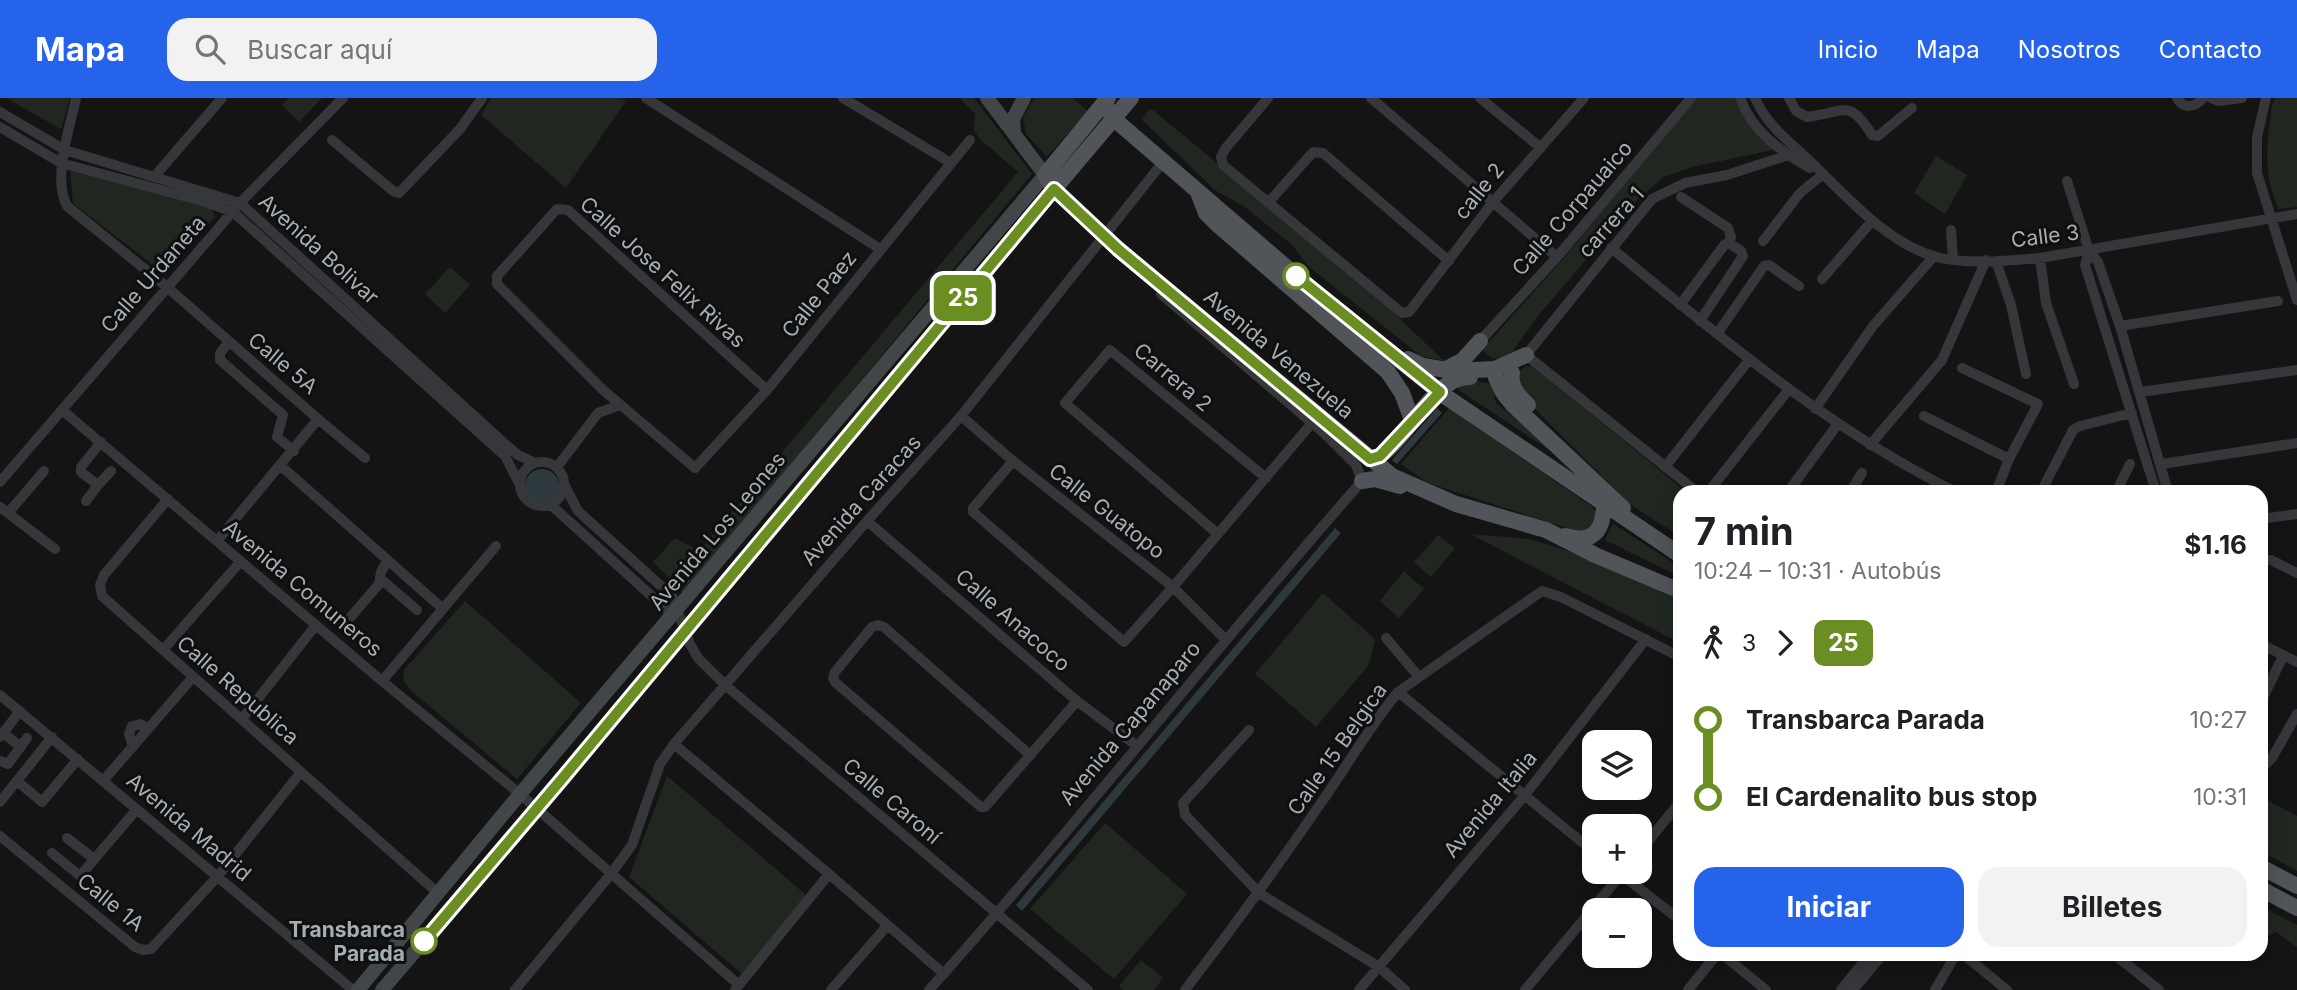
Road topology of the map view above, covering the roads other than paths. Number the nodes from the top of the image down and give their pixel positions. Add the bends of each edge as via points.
1 (76, 98) edge
2 (222, 98) edge
3 (342, 98) edge
4 (482, 98) edge
5 (646, 98) edge
6 (844, 98) edge
7 (987, 98) edge
8 (1024, 98) edge
9 (1131, 98) edge
10 (1268, 98) edge
11 (1371, 98) edge
12 (1480, 98) edge
13 (1584, 98) edge
14 (1691, 98) edge
15 (1740, 98) edge
16 (1755, 98) edge
17 (1789, 98) edge
18 (2177, 98) edge
19 (2203, 98) edge
20 (2211, 98) edge
21 (2242, 98) edge
22 (2266, 98) edge
23 (1103, 100) edge
24 (857, 102) edge
25 (1912, 108) dead end
26 (0, 112) edge
27 (1114, 119) junction
28 (0, 127) edge
29 (1014, 134) junction
30 (332, 140) dead end
31 (970, 140) dead end
32 (1541, 148) junction
33 (65, 150) junction
34 (1798, 152) junction
35 (1787, 155) junction
36 (1163, 162) junction
37 (61, 163) junction
38 (951, 163) junction
39 (1822, 175) junction
40 (154, 177) junction
41 (2067, 181) dead end
42 (1050, 182) junction
43 (1199, 193) junction
44 (1681, 197) dead end
45 (1268, 202) junction
46 (1493, 202) junction
47 (236, 207) junction
48 (2297, 215) edge
49 (2271, 218) junction
50 (1872, 221) junction
51 (1951, 230) dead end
52 (1103, 236) junction
53 (1763, 241) dead end
54 (1729, 243) junction
55 (1611, 248) junction
56 (880, 249) junction
57 (1118, 249) junction
58 (2089, 251) junction
59 (1934, 256) junction
60 (1557, 257) junction
61 (2040, 258) junction
62 (1952, 259) junction
63 (1991, 260) junction
64 (1449, 261) junction
65 (1822, 279) dead end
66 (1799, 286) dead end
67 (167, 287) junction
68 (1315, 292) junction
69 (2297, 300) edge
70 (2278, 301) dead end
71 (1680, 305) junction
72 (1700, 321) junction
73 (2120, 326) junction
74 (1717, 334) junction
75 (1480, 341) joint
76 (228, 343) junction
77 (1525, 355) junction
78 (1749, 360) junction
79 (1962, 368) dead end
80 (1441, 369) junction
81 (2297, 370) edge
82 (1513, 373) junction
83 (2026, 374) dead end
84 (1496, 378) junction
85 (2074, 384) dead end
86 (602, 389) junction
87 (1789, 389) junction
88 (767, 390) junction
89 (1440, 392) junction
90 (2140, 393) junction
91 (620, 405) junction
92 (1815, 409) junction
93 (62, 410) junction
94 (598, 413) junction
95 (2132, 413) junction
96 (961, 416) junction
97 (1924, 416) dead end
98 (318, 419) junction
99 (1412, 420) junction
100 (1311, 424) junction
101 (1837, 425) junction
102 (101, 442) junction
103 (2297, 443) edge
104 (1870, 445) junction
105 (294, 450) junction
106 (365, 458) dead end
107 (1370, 459) junction
108 (2009, 459) junction
109 (1013, 461) junction
110 (535, 463) junction
111 (2130, 464) dead end
112 (2162, 464) junction
113 (281, 466) junction
114 (556, 467) junction
115 (1665, 467) junction
116 (695, 468) joint
117 (44, 471) dead end
118 (111, 471) dead end
119 (1862, 473) dead end
120 (1266, 478) junction
121 (1362, 481) junction
122 (0, 482) edge
123 (519, 482) junction
124 (564, 484) junction
125 (98, 485) junction
126 (1688, 485) edge
127 (1714, 485) edge
128 (1793, 485) edge
129 (1854, 485) edge
130 (1933, 485) edge
131 (1999, 485) edge
132 (2045, 485) edge
133 (2120, 485) edge
134 (2154, 485) edge
135 (2166, 485) edge
136 (1600, 490) junction
137 (1426, 492) junction
138 (168, 499) junction
139 (86, 501) dead end
140 (551, 505) junction
141 (4, 510) edge
142 (2297, 514) edge
143 (2268, 518) edge
144 (867, 521) junction
145 (1546, 530) junction
146 (1218, 534) junction
147 (217, 541) junction
148 (496, 546) dead end
149 (55, 549) dead end
150 (1673, 551) edge
151 (2271, 560) dead end
152 (241, 561) junction
153 (387, 561) junction
154 (2297, 573) edge
155 (381, 579) junction
156 (1173, 587) junction
157 (1673, 588) edge
158 (442, 608) junction
159 (417, 610) dead end
160 (677, 612) junction
161 (316, 625) junction
162 (343, 626) dead end
163 (685, 630) junction
164 (1386, 638) dead end
165 (1225, 639) junction
166 (1646, 639) junction
167 (2268, 648) edge
168 (163, 650) junction
169 (1673, 653) edge
170 (2283, 656) junction
171 (2297, 662) edge
172 (193, 677) junction
173 (1419, 677) junction
174 (382, 681) junction
175 (725, 685) junction
176 (2268, 687) edge
177 (1398, 692) junction
178 (0, 695) edge
179 (1077, 701) junction
180 (20, 711) junction
181 (2297, 714) edge
182 (242, 719) junction
183 (3, 729) edge
184 (1249, 730) dead end
185 (52, 737) junction
186 (674, 744) junction
187 (1137, 746) junction
188 (1030, 754) junction
189 (78, 759) junction
190 (0, 761) edge
191 (2268, 762) edge
192 (301, 772) junction
193 (17, 781) junction
194 (103, 781) junction
195 (520, 794) junction
196 (1525, 794) junction
197 (0, 802) edge
198 (137, 808) junction
199 (536, 810) junction
200 (1673, 811) edge
201 (0, 836) edge
202 (1652, 836) edge
203 (68, 838) dead end
204 (1582, 842) edge
205 (52, 853) dead end
206 (94, 859) junction
207 (2268, 871) edge
208 (829, 874) junction
209 (610, 875) junction
210 (218, 876) junction
211 (1611, 884) edge
212 (1636, 884) edge
213 (2297, 886) edge
214 (1259, 893) junction
215 (2268, 893) edge
216 (439, 894) junction
217 (2297, 908) edge
218 (997, 914) junction
219 (1673, 914) edge
220 (887, 926) junction
221 (1714, 961) edge
222 (1729, 961) edge
223 (1864, 961) edge
224 (1877, 961) edge
225 (1952, 961) edge
226 (1972, 961) edge
227 (2123, 961) edge
228 (1379, 967) junction
229 (944, 974) junction
230 (736, 988) edge
231 (355, 990) edge
232 (382, 990) edge
233 (515, 990) edge
234 (831, 990) edge
235 (929, 990) edge
236 (1088, 990) edge
237 (1185, 990) edge
238 (1359, 990) edge
239 (1405, 990) edge
240 (1525, 990) edge
241 (1688, 990) edge
242 (1766, 990) edge
243 (1841, 990) edge
244 (1853, 990) edge
245 (1935, 990) edge
246 (2007, 990) edge
247 (2159, 990) edge

1 - 33 street
2 - 40 street
3 - 47 street, Calle Urdaneta
4 - 30 street via 460,129 399,193
5 - 56 street
6 - 24 street
7 - 29 street, Avenida Venezuela
8 - 29 street via 1013,119
9 - 27 main road, Avenida Los Leones
10 - 45 street via 1221,157 1223,165
11 - 46 street
12 - 32 street
13 - 32 street, calle 2
14 - 60 street, Calle Corpauaico
15 - 35 street via 1751,120
16 - 34 street via 1769,123
17 - 25 street via 1796,111 1807,117 1840,106 1856,108 1872,135 1878,136
18 - 19 street via 2188,106
20 - 21 street
22 - 49 street via 2257,137 2258,173
23 - 27 main road
23 - 42 main road, Avenida Los Leones
24 - 38 street
26 - 33 street, Avenida Bolivar
27 - 36 main road
27 - 42 main road, Avenida Los Leones
28 - 37 street, Avenida Bolivar
29 - 42 street, Avenida Venezuela
31 - 38 street, Calle Paez
32 - 46 street, calle 2
33 - 37 street
33 - 40 street, Avenida Bolivar
34 - 35 street, carrera 1
34 - 39 street
35 - 39 street
35 - 55 street, carrera 1 via 1685,183 1652,200
36 - 43 main road
36 - 52 street, Avenida Caracas
37 - 47 street, Avenida Bolivar
37 - 67 street, Calle 5A via 67,206
38 - 56 street, Calle Paez
39 - 50 street, Calle 3
39 - 53 street via 1800,193
40 - 47 street, Avenida Bolivar
41 - 58 street
42 - 52 main road, Avenida Venezuela
42 - 160 street, Avenida Los Leones
42 - 163 street, Avenida Los Leones
43 - 68 main road
43 - 99 main road via 1206,213 1218,225 1388,372
44 - 54 street via 1728,228
45 - 64 street via 1313,152 1323,153
45 - 64 street, calle 2 via 1397,310 1409,312
46 - 60 street
46 - 64 street, calle 2
47 - 67 street, Calle Urdaneta
47 - 110 street, Avenida Bolivar via 518,455
47 - 123 street, Avenida Bolivar via 505,456
48 - 49 street, Calle 3
49 - 58 street, Calle 3
49 - 69 street
50 - 59 street, Calle 3
50 - 65 street
51 - 62 street
52 - 57 main road, Avenida Venezuela
52 - 96 street, Avenida Caracas
54 - 71 street
54 - 72 street via 1743,256
55 - 71 street
55 - 77 street, carrera 1
56 - 88 street, Calle Paez
57 - 100 street via 1125,264
57 - 107 main road, Avenida Venezuela
58 - 61 street, Calle 3
58 - 73 street via 2098,262
58 - 95 street via 2085,265
59 - 62 street, Calle 3
59 - 92 street via 1873,326
60 - 75 street, Calle Corpauaico
61 - 63 street, Calle 3
61 - 85 street via 2046,303
62 - 63 street, Calle 3
63 - 83 street via 2011,305
63 - 104 street via 1942,360
66 - 74 street via 1765,266
67 - 76 street, Calle 5A
67 - 93 street, Calle Urdaneta
68 - 80 main road via 1408,359
68 - 89 main road
70 - 73 street
71 - 72 street
72 - 74 street
73 - 90 street
74 - 78 street
75 - 80 main road via 1462,361
76 - 98 street, Calle 5A
76 - 105 street via 220,360 283,415 277,437
77 - 80 main road via 1495,369
77 - 82 main road
77 - 115 street
78 - 87 street
78 - 115 street
79 - 108 street via 2038,404
81 - 90 street
82 - 84 main road
82 - 136 main road via 1512,384 1521,398 1560,438
84 - 89 main road via 1460,376
84 - 136 main road via 1513,405
86 - 88 street, Calle Jose Felix Rivas via 497,284 497,276 557,209 568,210
86 - 91 street, Calle Jose Felix Rivas
86 - 94 street
87 - 92 street
87 - 127 street
88 - 116 street, Calle Paez
89 - 99 main road
89 - 136 main road
90 - 112 street
91 - 94 street
91 - 116 street, Calle Jose Felix Rivas
92 - 101 street
93 - 102 street, Avenida Comuneros
93 - 122 street, Calle Urdaneta
94 - 114 street
95 - 132 street via 2073,430
95 - 134 street
96 - 109 street, Calle Guatopo
96 - 144 street, Avenida Caracas
97 - 108 street
98 - 105 street, Calle 5A
98 - 106 street
99 - 107 main road via 1380,456
100 - 120 street
100 - 121 street via 1356,465
101 - 104 street
101 - 128 street
102 - 125 street via 80,469
102 - 138 street, Avenida Comuneros
103 - 112 street
104 - 130 street
105 - 113 street, Calle 5A
107 - 137 main road, Avenida Venezuela
108 - 131 street
109 - 156 street, Calle Guatopo
109 - 156 street via 973,512 1124,642
110 - 114 street, Avenida Bolivar
110 - 123 street via 526,468
111 - 133 street
112 - 135 street
113 - 147 street, Calle 5A
113 - 153 street
114 - 124 street
115 - 126 street
117 - 141 street
118 - 125 street
119 - 129 street
120 - 146 street
120 - 146 street, Carrera 2 via 1110,349 1065,402
121 - 137 main road via 1375,479
121 - 165 street, Avenida Capanaparo
123 - 140 street, Avenida Bolivar via 526,500 538,506
124 - 140 street via 561,496
124 - 160 street via 578,511 672,596
125 - 139 street
136 - 145 main road via 1604,520 1592,536 1575,539
136 - 150 main road
137 - 145 main road, Avenida Venezuela
138 - 147 street, Avenida Comuneros
138 - 168 street, Calle Republica via 100,585 102,596
140 - 160 street, Avenida Bolivar via 666,609
141 - 149 street
142 - 143 street
144 - 175 street, Avenida Caracas
144 - 179 street, Calle Anacoco
145 - 157 main road, Avenida Venezuela
146 - 156 street
147 - 152 street, Avenida Comuneros
148 - 158 street
151 - 154 street
152 - 161 street, Avenida Comuneros
152 - 168 street
153 - 155 street
153 - 158 street
155 - 159 street
155 - 162 street
156 - 165 street, Calle Guatopo
158 - 174 street
160 - 163 street, Calle Caroní
160 - 195 street, Avenida Los Leones
161 - 174 street, Avenida Comuneros
161 - 182 street
163 - 175 street, Calle Caroní via 698,658
163 - 199 street, Avenida Los Leones
164 - 173 street
165 - 187 street, Avenida Capanaparo
166 - 169 street, Calle 15 Belgica
166 - 173 street, Calle 15 Belgica via 1542,591
166 - 196 street, Avenida Italia
167 - 170 street
168 - 172 street, Calle Republica
170 - 171 street
170 - 176 street
172 - 182 street, Calle Republica
172 - 194 street
173 - 177 street, Calle 15 Belgica
174 - 195 street, Avenida Comuneros
175 - 186 street, Avenida Caracas
175 - 218 street, Calle Caroní
177 - 196 street
177 - 214 street, Calle 15 Belgica
178 - 180 street, Avenida Madrid
179 - 187 street, Calle Anacoco
179 - 188 street
180 - 183 street
180 - 185 street, Avenida Madrid
181 - 191 street
182 - 192 street, Calle Republica
183 - 190 street via 24,743 8,764
184 - 214 street via 1183,803 1183,810
185 - 189 street, Avenida Madrid
185 - 193 street
186 - 208 street
186 - 209 street, Avenida Caracas via 660,764 632,845
187 - 218 street, Avenida Capanaparo
188 - 188 street via 981,807 836,683 835,672 878,625
189 - 193 street via 42,802
189 - 194 street, Avenida Madrid
192 - 210 street, Calle 1A
192 - 216 street, Calle Republica
193 - 197 street
194 - 198 street, Avenida Madrid
195 - 199 street, Avenida Comuneros
195 - 216 street, Avenida Los Leones
196 - 204 street
196 - 228 street, Avenida Italia
198 - 206 street
198 - 210 street, Avenida Madrid
199 - 209 street, Avenida Comuneros
199 - 232 street, Avenida Los Leones
200 - 202 street
201 - 210 street, Calle 1A via 143,950 151,949
203 - 206 street
205 - 206 street via 80,876
207 - 213 main road
208 - 220 street
208 - 230 street
209 - 230 street, Avenida Comuneros
209 - 233 street, Avenida Caracas
210 - 231 street, Avenida Madrid
211 - 240 street
212 - 219 street
214 - 228 street
214 - 237 street, Calle 15 Belgica
215 - 217 main road
216 - 231 street, Avenida Los Leones
218 - 229 street, Avenida Capanaparo
218 - 236 street, Calle Caroní
220 - 229 street
220 - 234 street
221 - 241 street
222 - 242 street
223 - 243 street
224 - 244 street
225 - 245 street
226 - 246 street
227 - 247 street
228 - 238 street, Avenida Italia
228 - 239 street
229 - 235 street, Avenida Capanaparo

